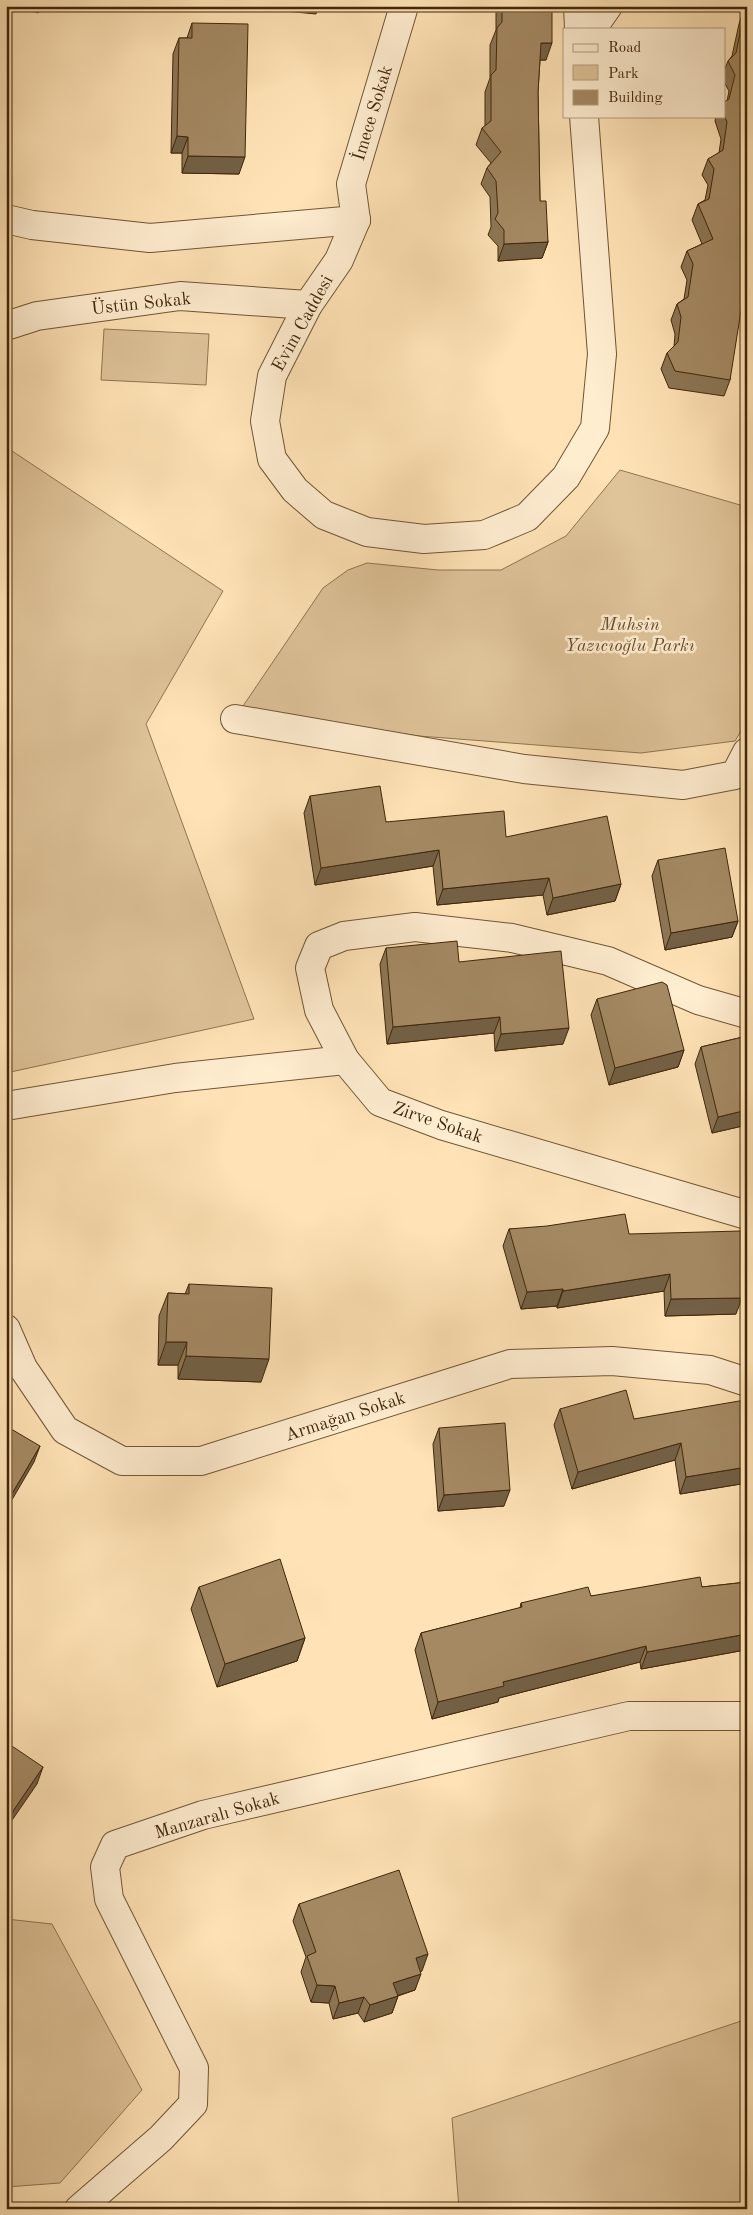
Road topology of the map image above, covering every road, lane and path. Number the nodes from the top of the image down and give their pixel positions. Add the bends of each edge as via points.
1 (404, 6) edge
2 (578, 6) edge
3 (608, 6) edge
4 (579, 28) edge
5 (593, 28) edge
6 (584, 118) edge
7 (6, 219) edge
8 (356, 220) junction
9 (308, 305) junction
10 (6, 326) edge
11 (235, 719) dead end
12 (747, 752) edge
13 (747, 1014) edge
14 (345, 1060) junction
15 (6, 1106) edge
16 (747, 1215) edge
17 (6, 1329) edge
18 (747, 1382) edge
19 (747, 1716) edge
20 (79, 2209) edge

1 - 8 street, İmece Sokak via 351,184
2 - 4 street
3 - 5 street
6 - 9 street, Evim Caddesi via 602,354 595,428 566,477 527,517 484,535 424,539 359,529 324,515 295,490 272,459 265,421 272,376
7 - 8 street via 32,225 150,238
8 - 9 street, Evim Caddesi via 339,260
9 - 10 street, Üstün Sokak via 180,296 37,316
11 - 12 street via 524,769 683,785 735,775
13 - 14 street, Zirve Sokak via 698,1000 608,961 512,938 415,927 344,936 319,946 310,968 319,1010
14 - 15 street via 175,1078
14 - 16 street, Zirve Sokak via 380,1102 441,1125
17 - 18 street, Armağan Sokak via 23,1368 65,1430 122,1461 201,1461 510,1364 612,1361 710,1370
19 - 20 street, Manzaralı Sokak via 629,1716 203,1815 115,1845 105,1867 109,1899 194,2068 193,2104 161,2138

